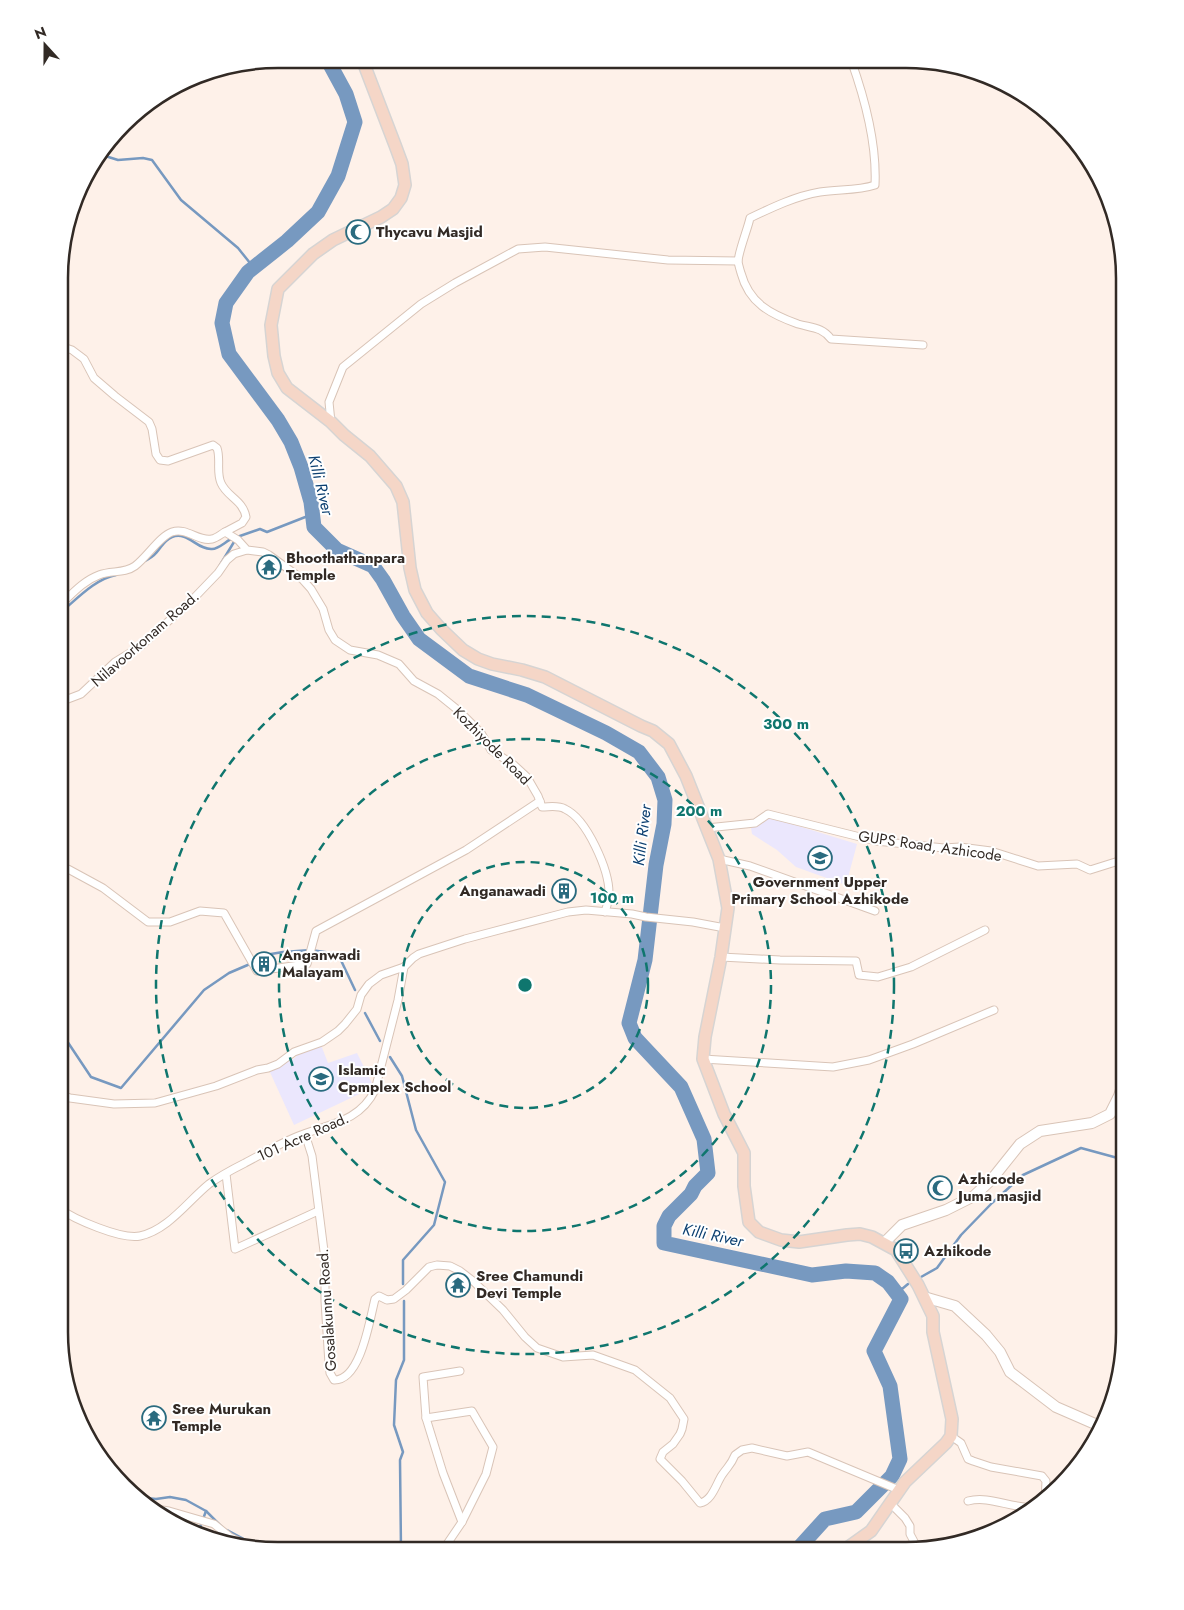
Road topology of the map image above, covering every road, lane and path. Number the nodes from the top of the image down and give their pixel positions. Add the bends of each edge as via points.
1 (365, 68) edge
2 (854, 68) edge
3 (738, 261) junction
4 (923, 345) dead end
5 (68, 349) edge
6 (331, 422) junction
7 (226, 532) junction
8 (247, 550) junction
9 (68, 599) edge
10 (68, 699) edge
11 (540, 800) junction
12 (707, 828) junction
13 (719, 859) junction
14 (1116, 862) edge
15 (68, 869) edge
16 (605, 912) junction
17 (876, 912) dead end
18 (725, 928) junction
19 (985, 930) dead end
20 (722, 957) junction
21 (404, 967) junction
22 (994, 1010) dead end
23 (703, 1059) junction
24 (68, 1097) edge
25 (1116, 1102) edge
26 (305, 1134) junction
27 (226, 1174) junction
28 (318, 1212) junction
29 (68, 1214) edge
30 (884, 1243) junction
31 (924, 1297) junction
32 (460, 1371) dead end
33 (426, 1418) junction
34 (1095, 1424) edge
35 (951, 1436) junction
36 (895, 1489) junction
37 (1046, 1489) edge
38 (968, 1500) dead end
39 (890, 1503) junction
40 (1023, 1507) edge
41 (167, 1511) edge
42 (462, 1522) junction
43 (229, 1536) edge
44 (448, 1542) edge
45 (859, 1542) edge
46 (914, 1542) edge

1 - 6 main road via 402,164 404,185 401,198 382,217 333,240 313,254 287,278 278,289 271,326 278,373 287,388
2 - 3 street via 871,134 875,185 820,192 783,202 750,218
3 - 4 street via 751,297 771,312 817,328 831,339
3 - 6 street via 668,260 545,247 518,249 421,304 343,367 329,402
5 - 7 street via 84,359 94,378 149,422 160,460 168,461 213,445 217,448 220,482 242,506 246,517 242,524
6 - 12 main road via 370,456 396,486 403,502 415,590 427,614 463,650 478,659 545,677 654,731 669,744
7 - 8 street
7 - 9 street via 214,539 182,531 172,532 160,539 133,567 100,574 88,580
8 - 10 street, Nilavoorkonam Road. via 234,554 194,598 141,646 115,662 81,694
8 - 11 street, Kozhiyode Road via 269,555 302,578 323,609 335,640 350,650 378,655 399,664 414,681 459,711 481,733 491,750 525,775
11 - 15 street via 466,850 316,931 307,964 257,971 224,913 200,911 170,922 148,922 103,888
11 - 16 street, Kozhiyode Road via 543,808 559,807 569,811 581,823 601,856 609,894
12 - 13 main road
12 - 14 street, GUPS Road, Azhicode via 755,822 768,814 876,842 991,851 1038,866 1077,864 1090,870
13 - 17 street via 750,866
13 - 18 main road via 728,908
16 - 18 street
16 - 21 street via 586,910 532,920 419,954
18 - 20 main road
19 - 20 street via 911,967 878,977 859,975 856,961
20 - 23 main road via 714,986
21 - 24 street via 381,975 369,984 357,1009 338,1031 268,1068 155,1102 114,1104
21 - 26 street, 101 Acre Road. via 382,1066 369,1102 352,1116
22 - 23 street via 869,1060 833,1067
23 - 30 main road via 724,1114 744,1153 748,1222 768,1236 799,1242 860,1234
25 - 30 street via 1110,1114 1092,1123 1040,1131 1020,1144 974,1196 946,1210 902,1225
26 - 27 street, 101 Acre Road.
26 - 28 street, Gosalakunnu Road. via 312,1156
27 - 28 street via 235,1249
27 - 29 street, 101 Acre Road. via 209,1184 161,1227 138,1237 95,1227
28 - 36 street, Gosalakunnu Road. via 325,1260 330,1373 335,1381 348,1373 362,1354 375,1299 379,1296 391,1300 396,1298 429,1267 444,1265 473,1281 537,1348 563,1357 593,1356 635,1370 670,1398 684,1422 680,1434 660,1459 700,1503 710,1496 735,1454 749,1449 787,1456 808,1452
30 - 31 main road via 896,1250
31 - 34 street via 955,1306 986,1335 1010,1372 1056,1407
31 - 35 main road via 933,1316 952,1419
32 - 33 street via 423,1378
33 - 42 street
33 - 42 street via 472,1411 493,1447 486,1474
35 - 36 main road
35 - 37 street via 961,1444 968,1459 991,1467 1042,1476 1046,1481
36 - 39 main road
38 - 40 street via 985,1498
39 - 45 main road
39 - 46 street via 910,1526
41 - 43 street via 217,1525
42 - 44 street

